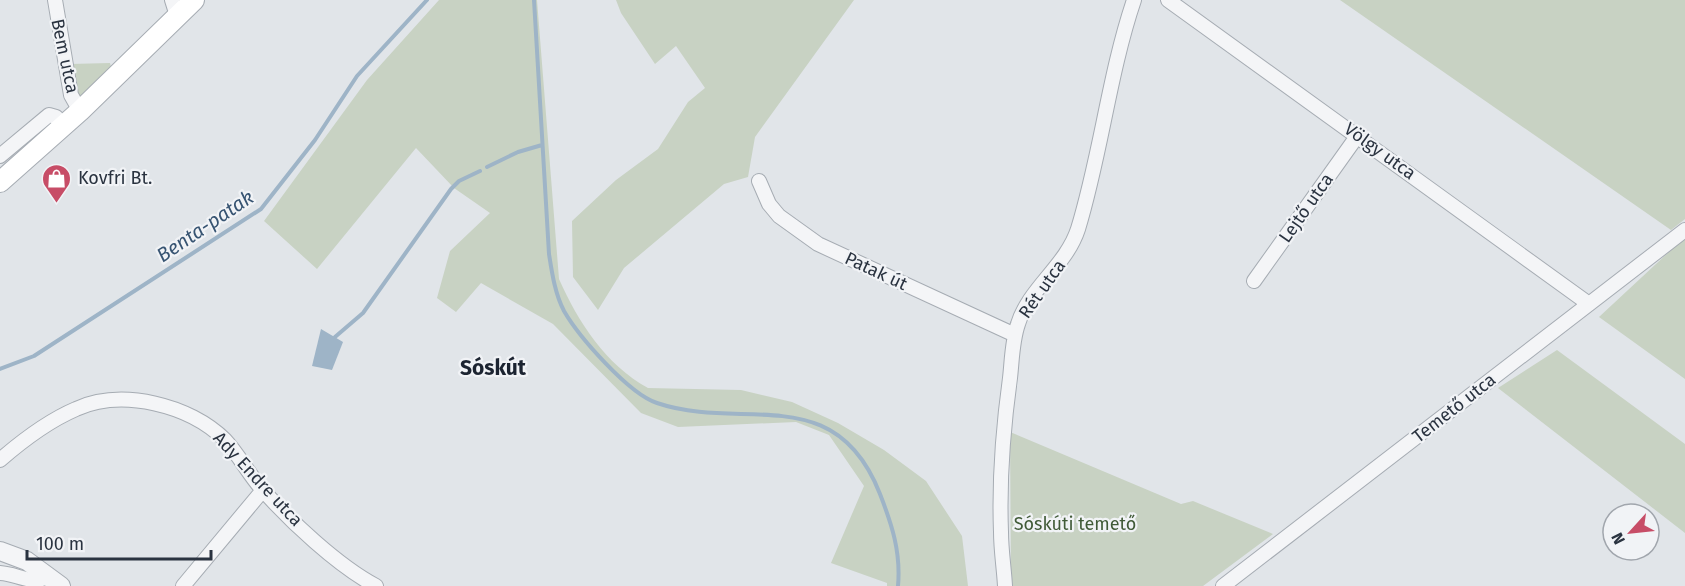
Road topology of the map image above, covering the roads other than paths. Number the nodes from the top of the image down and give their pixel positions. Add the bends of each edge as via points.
1 (55, 0) edge
2 (194, 0) edge
3 (1134, 0) edge
4 (1168, 0) edge
5 (175, 8) edge
6 (80, 111) junction
7 (64, 124) junction
8 (1358, 135) junction
9 (0, 156) edge
10 (759, 181) dead end
11 (0, 182) edge
12 (1685, 230) edge
13 (1254, 281) dead end
14 (1589, 304) junction
15 (1015, 335) junction
16 (0, 460) edge
17 (263, 490) junction
18 (0, 551) edge
19 (0, 573) edge
20 (55, 581) edge
21 (183, 586) edge
22 (375, 586) edge
23 (1005, 586) edge
24 (1223, 586) edge

1 - 6 street, Bem utca via 71,95
2 - 5 main road
3 - 15 street, Rét utca via 1078,231 1066,255 1023,312
4 - 8 street, Völgy utca
5 - 6 main road
6 - 7 main road
7 - 9 street via 49,115
7 - 11 main road
8 - 13 street, Lejtő utca
8 - 14 street, Völgy utca
10 - 15 street, Patak út via 768,204 779,216 818,244
12 - 14 street, Temető utca
14 - 24 street, Temető utca
15 - 23 street, Rét utca via 1001,467
16 - 17 street, Ady Endre utca via 33,434 77,408 118,401 141,402 177,410 202,422 225,441
17 - 21 street
17 - 22 street, Ady Endre utca via 327,551
18 - 20 street via 27,561
19 - 20 street via 31,581

